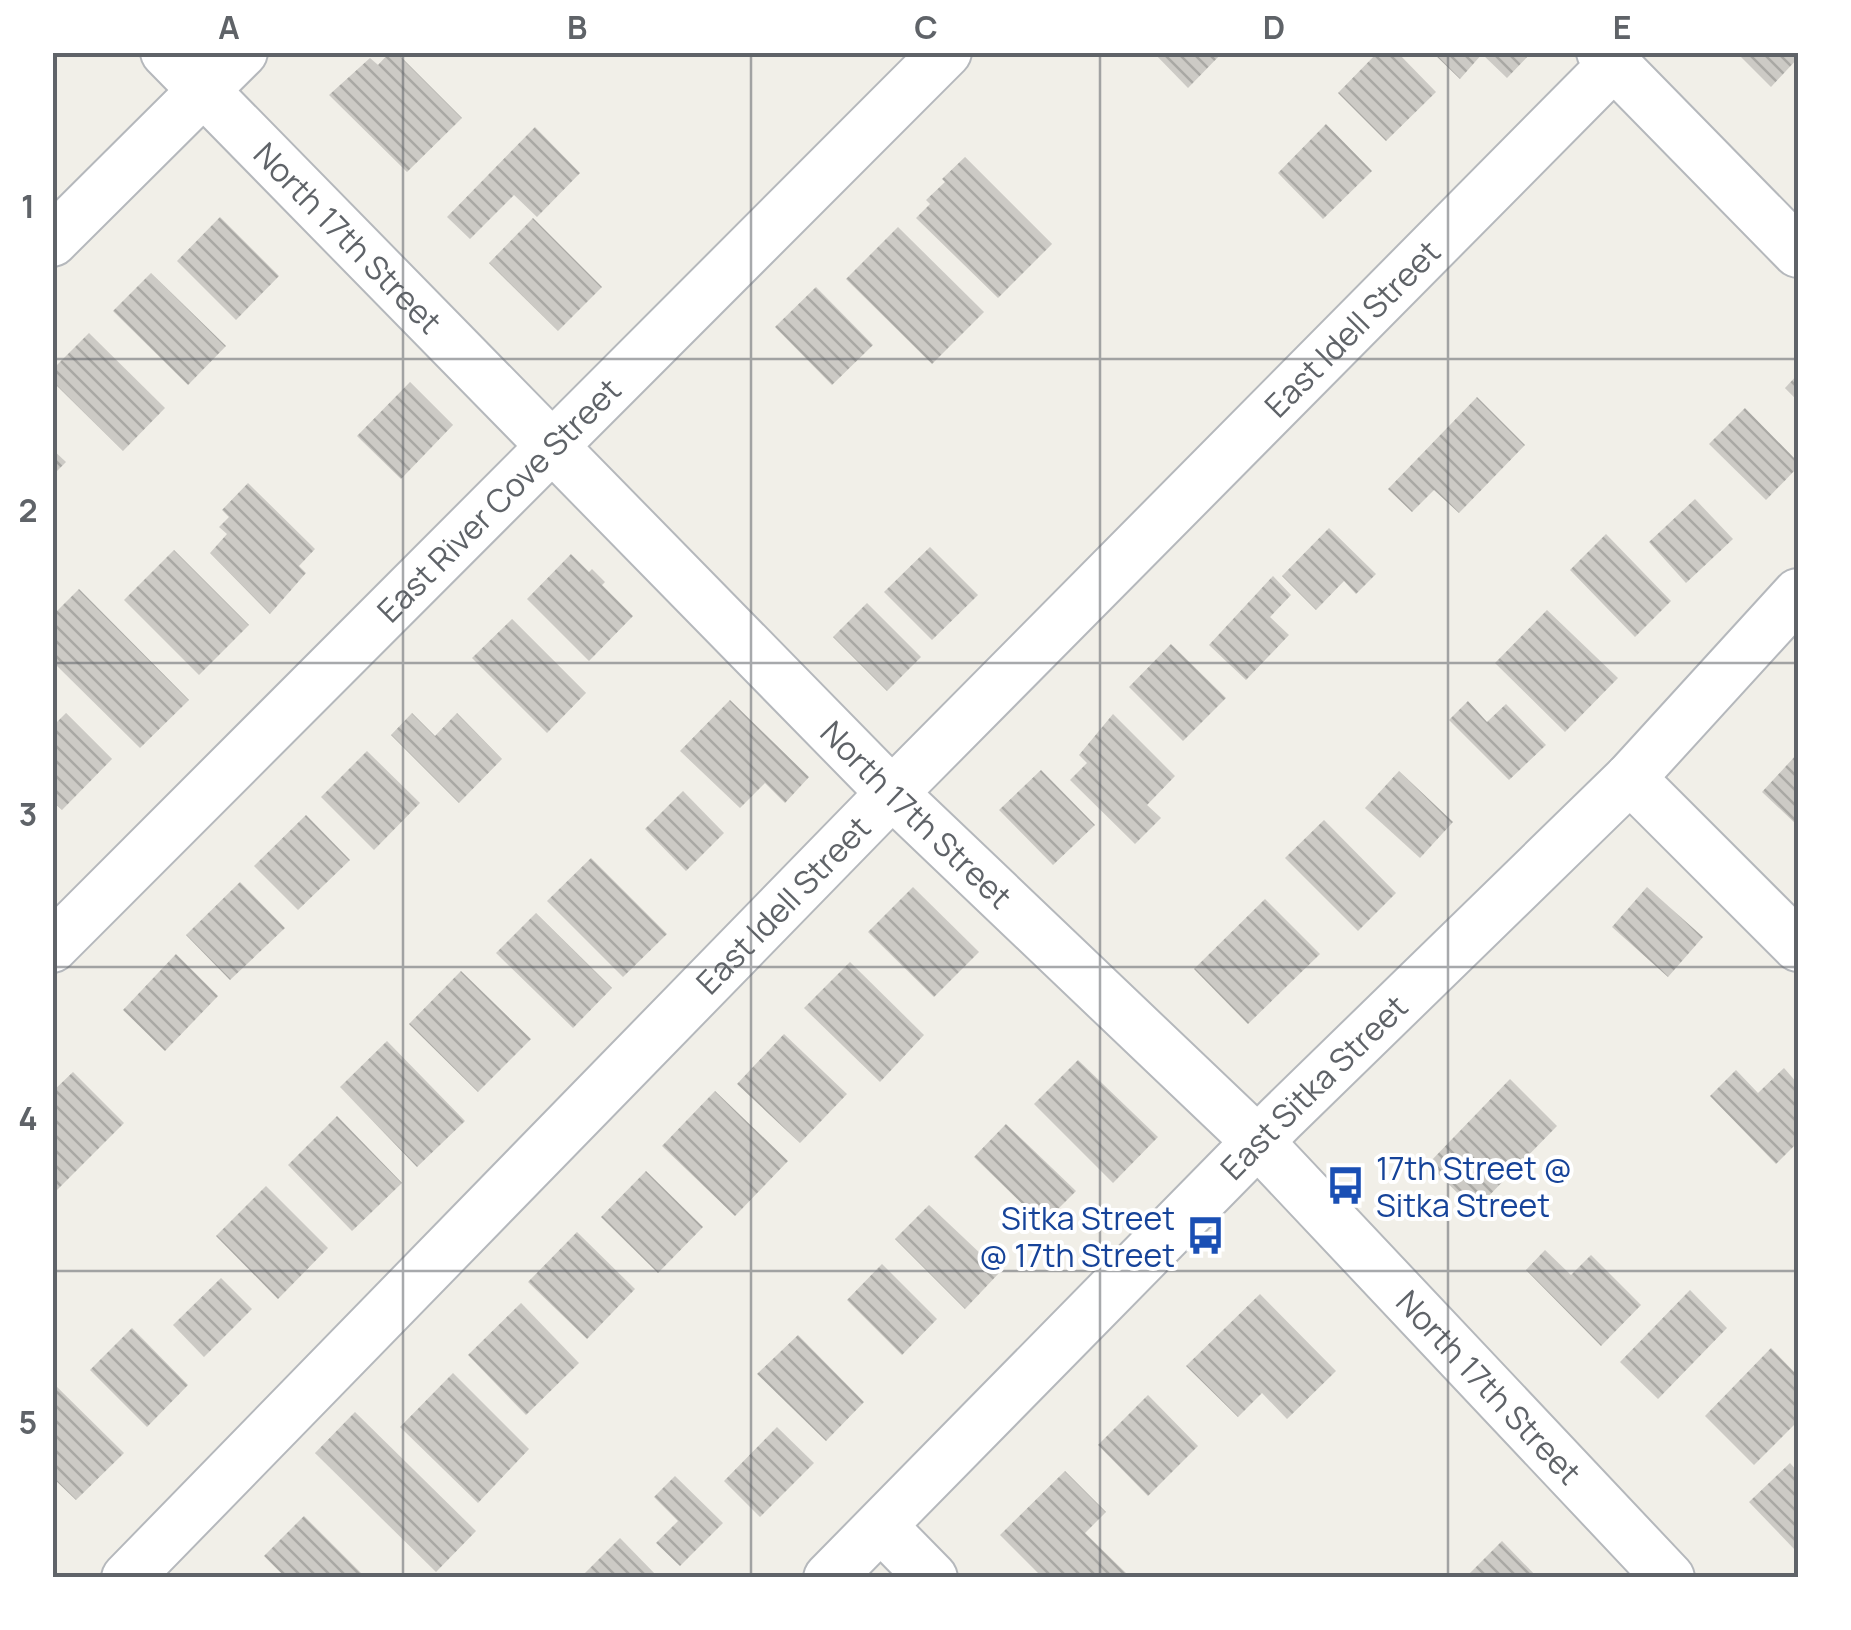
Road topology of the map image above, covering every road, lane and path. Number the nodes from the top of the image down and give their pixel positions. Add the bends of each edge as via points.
1 (166, 52) edge
2 (242, 52) edge
3 (946, 52) edge
4 (1608, 58) edge
5 (204, 90) junction
6 (52, 241) edge
7 (1798, 252) edge
8 (551, 445) junction
9 (1798, 594) edge
10 (1630, 778) junction
11 (892, 793) junction
12 (1798, 946) edge
13 (52, 947) edge
14 (1258, 1142) junction
15 (881, 1526) junction
16 (127, 1578) edge
17 (828, 1578) edge
18 (932, 1578) edge
19 (1670, 1578) edge

1 - 5 street, North 17th Street
2 - 5 street
3 - 8 street, East River Cove Street
4 - 7 street
4 - 11 street, East Idell Street
5 - 6 street
5 - 8 street, North 17th Street
8 - 11 street, North 17th Street
8 - 13 street, East River Cove Street
9 - 10 street, East Sitka Street
10 - 12 street
10 - 14 street, East Sitka Street
11 - 14 street, North 17th Street
11 - 16 street, East Idell Street
14 - 15 street, East Sitka Street
14 - 19 street, North 17th Street
15 - 17 street, East Sitka Street
15 - 18 street

